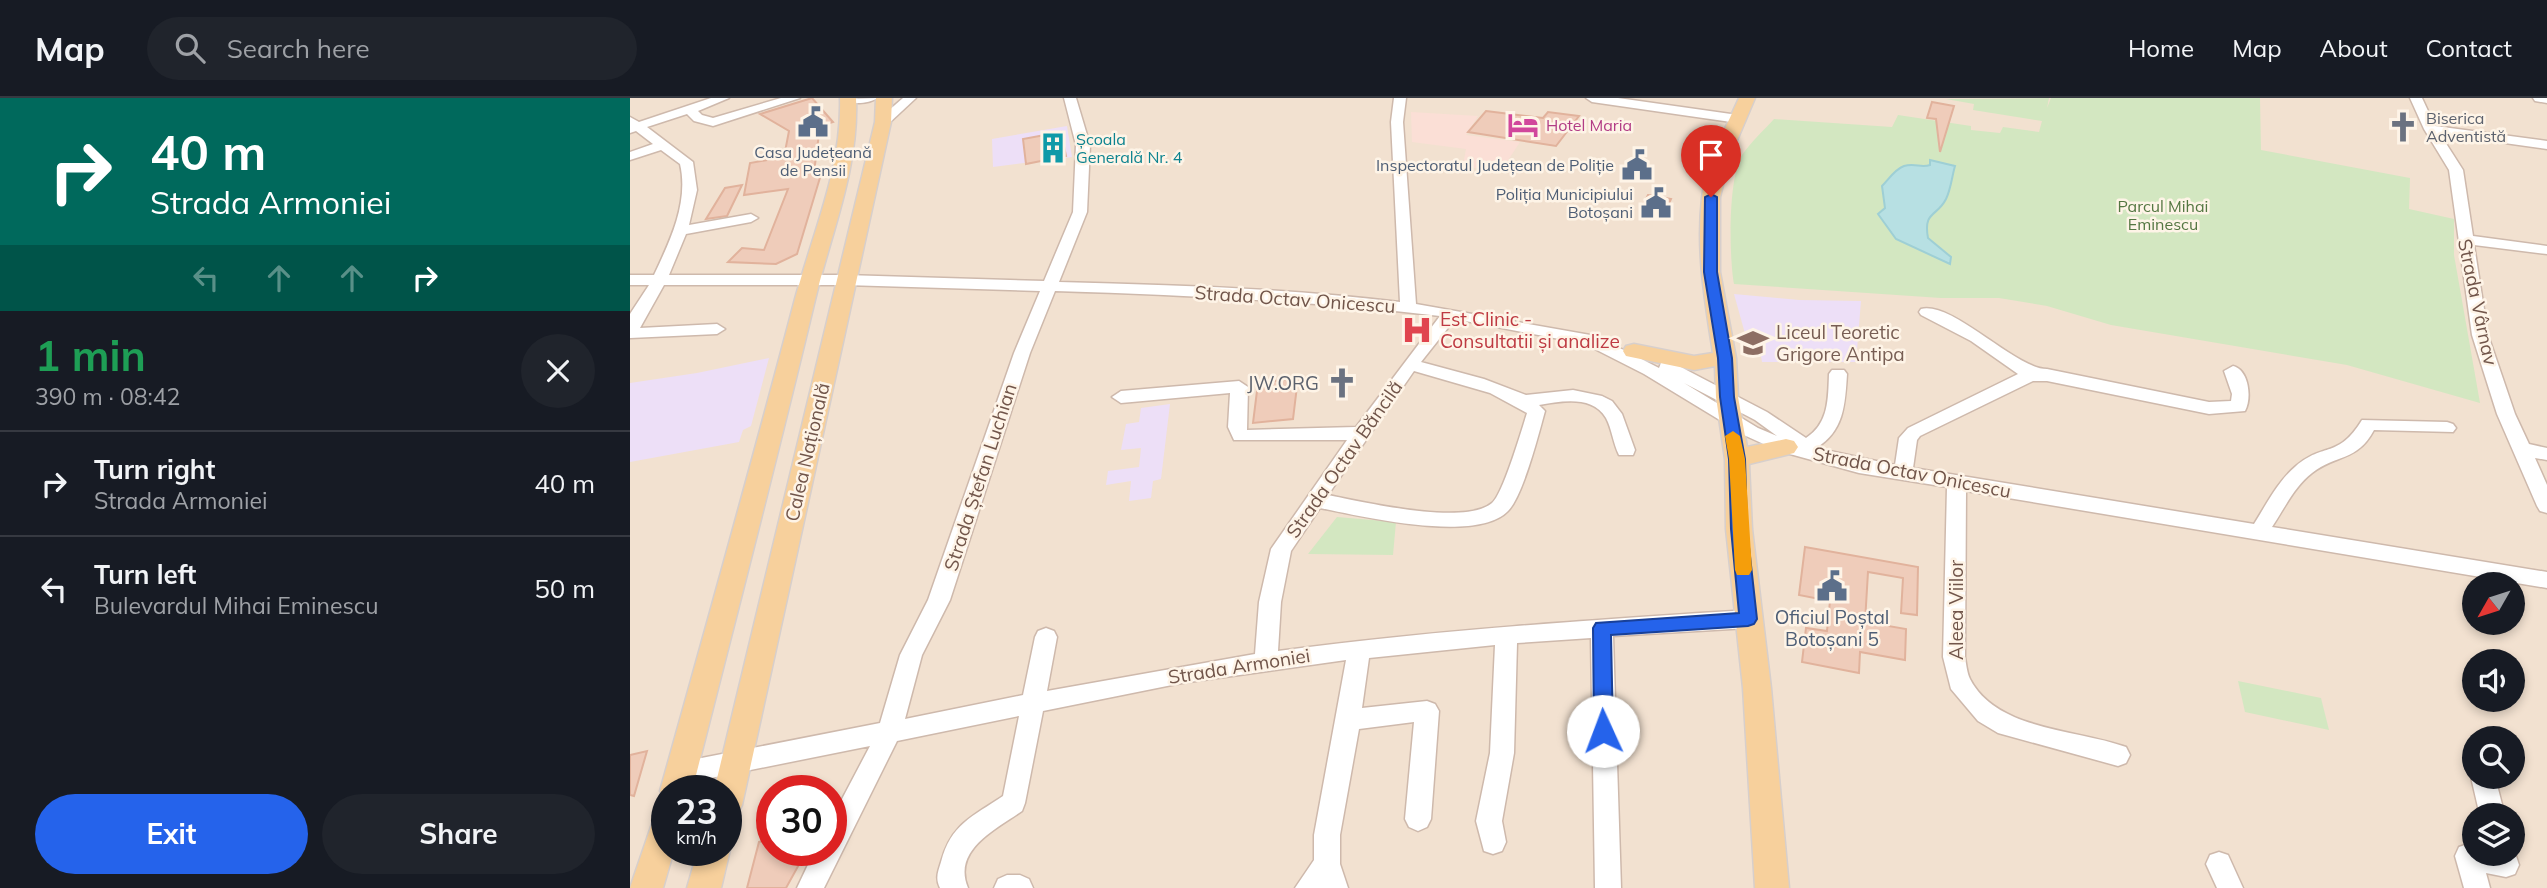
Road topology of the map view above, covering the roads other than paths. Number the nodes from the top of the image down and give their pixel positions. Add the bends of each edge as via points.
1 (723, 98) edge
2 (794, 98) edge
3 (871, 98) edge
4 (884, 98) edge
5 (911, 98) edge
6 (1070, 98) edge
7 (1401, 98) edge
8 (1592, 98) edge
9 (1747, 98) edge
10 (2539, 98) edge
11 (848, 99) edge
12 (2547, 99) edge
13 (2413, 100) edge
14 (689, 109) junction
15 (744, 114) junction
16 (1738, 119) junction
17 (883, 122) junction
18 (755, 124) dead end
19 (632, 125) edge
20 (2430, 129) junction
21 (663, 145) junction
22 (2547, 145) edge
23 (630, 156) edge
24 (751, 218) dead end
25 (681, 231) junction
26 (2464, 239) junction
27 (2547, 250) edge
28 (845, 279) junction
29 (630, 280) edge
30 (659, 280) junction
31 (810, 280) junction
32 (1051, 285) junction
33 (1408, 307) junction
34 (1451, 313) junction
35 (1927, 313) dead end
36 (631, 329) edge
37 (717, 329) dead end
38 (1590, 340) junction
39 (1634, 351) junction
40 (1725, 358) junction
41 (1412, 365) junction
42 (2233, 371) dead end
43 (1838, 374) dead end
44 (2030, 375) junction
45 (1121, 397) dead end
46 (1526, 401) junction
47 (1728, 408) junction
48 (2447, 428) dead end
49 (1363, 433) junction
50 (1796, 447) junction
51 (2520, 449) junction
52 (1626, 450) dead end
53 (2547, 454) edge
54 (1737, 459) junction
55 (1903, 474) junction
56 (1956, 483) junction
57 (1316, 500) junction
58 (2547, 506) edge
59 (2258, 533) junction
60 (2547, 580) edge
61 (1748, 619) junction
62 (1602, 628) junction
63 (1506, 636) junction
64 (1046, 637) dead end
65 (1359, 649) junction
66 (1266, 660) junction
67 (1032, 704) junction
68 (1349, 720) junction
69 (888, 733) junction
70 (2118, 755) dead end
71 (737, 761) junction
72 (680, 775) edge
73 (698, 775) edge
74 (734, 775) edge
75 (847, 814) edge
76 (1418, 819) dead end
77 (1493, 842) dead end
78 (2219, 864) dead end
79 (653, 866) edge
80 (710, 866) edge
81 (821, 866) edge
82 (2471, 866) edge
83 (1331, 876) edge
84 (646, 888) edge
85 (704, 888) edge
86 (810, 888) edge
87 (955, 888) edge
88 (1007, 888) edge
89 (1020, 888) edge
90 (1308, 888) edge
91 (1608, 888) edge
92 (1772, 888) edge
93 (2230, 888) edge
94 (2477, 888) edge

1 - 14 street
2 - 15 street
3 - 11 street
4 - 17 main road, Calea Națională
5 - 17 street
6 - 32 street, Strada Ștefan Luchian via 1083,145 1080,210
7 - 33 street via 1397,122
8 - 16 street
9 - 16 main road
10 - 12 street
11 - 31 main road, Calea Națională via 850,128 844,165
13 - 20 street, Strada Vârnav
14 - 15 street via 698,118 713,122
14 - 19 street
15 - 18 street
16 - 40 main road via 1711,197 1710,272
17 - 28 main road, Calea Națională
19 - 21 street
20 - 22 street
20 - 26 street, Strada Vârnav via 2456,170
21 - 23 street
21 - 25 street via 691,171
24 - 25 street
25 - 30 street
26 - 27 street
26 - 51 street, Strada Vârnav via 2480,335
28 - 31 street, Strada Octav Onicescu
28 - 32 street, Strada Octav Onicescu
28 - 71 main road, Calea Națională
29 - 30 street, Strada Octav Onicescu
30 - 31 street, Strada Octav Onicescu
30 - 36 street
31 - 72 main road, Calea Națională
32 - 33 street, Strada Octav Onicescu via 1274,295
32 - 69 street, Strada Ștefan Luchian via 1005,399 939,600 912,655
33 - 34 street, Strada Octav Onicescu
34 - 38 street, Strada Octav Onicescu
34 - 41 street, Strada Octav Băncilă
35 - 44 street via 1977,337
36 - 37 street
38 - 39 street
38 - 47 street, Strada Octav Onicescu
39 - 40 main road via 1694,363
39 - 47 street
40 - 47 main road
41 - 46 street
41 - 49 street, Strada Octav Băncilă
42 - 44 street via 2241,394 2239,407 2208,408
43 - 50 street via 1835,421 1819,439
44 - 55 street via 1914,432 1908,438
45 - 49 street via 1239,387 1240,436
46 - 52 street via 1564,395 1599,400 1612,413
46 - 57 street via 1536,411 1531,432 1502,506 1489,515 1464,520 1404,517
47 - 50 street, Strada Octav Onicescu
47 - 54 main road
48 - 59 street via 2368,424 2361,440 2347,452 2302,470
49 - 57 street, Strada Octav Băncilă
50 - 54 main road
50 - 55 street, Strada Octav Onicescu
51 - 53 street
51 - 58 street, Strada Vârnav
54 - 61 main road
55 - 56 street, Strada Octav Onicescu
56 - 59 street, Strada Octav Onicescu
56 - 70 street, Aleea Viilor via 1954,657 1959,682 1986,714 2006,726
57 - 66 street, Strada Octav Băncilă via 1281,549 1270,602
59 - 60 street, Strada Octav Onicescu
61 - 62 street, Strada Armoniei
61 - 92 main road
62 - 63 street, Strada Armoniei
62 - 91 street
63 - 65 street, Strada Armoniei
63 - 77 street via 1502,753 1489,821
64 - 67 street
65 - 66 street, Strada Armoniei
65 - 68 street
66 - 67 street, Strada Armoniei
67 - 69 street, Strada Armoniei
67 - 87 street via 1013,803 958,845 949,880
68 - 76 street via 1427,711
68 - 83 street via 1327,835
69 - 71 street, Strada Armoniei
69 - 75 street, Strada Ștefan Luchian
71 - 73 street, Strada Armoniei
71 - 74 main road, Calea Națională
78 - 93 street
79 - 84 main road
80 - 85 main road
81 - 86 street, Strada Ștefan Luchian
82 - 94 street
83 - 90 street
88 - 89 street

